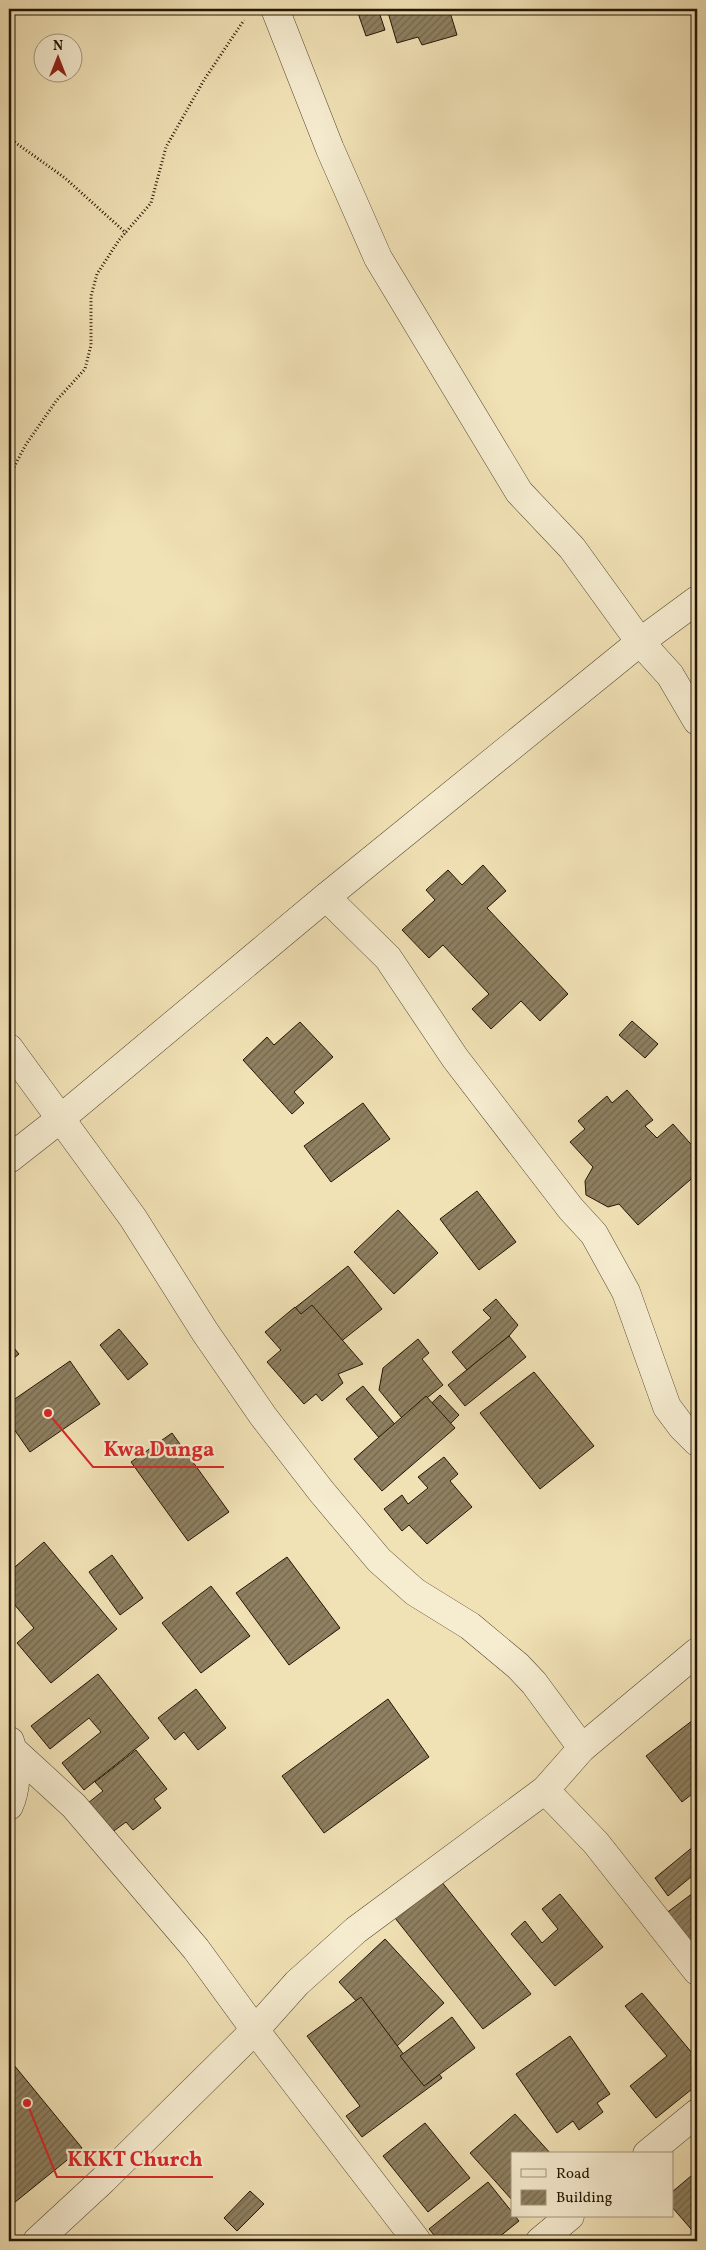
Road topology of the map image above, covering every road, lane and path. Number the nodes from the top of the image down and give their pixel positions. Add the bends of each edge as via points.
1 (275, 9) edge
2 (246, 16) dead end
3 (9, 138) edge
4 (126, 233) junction
5 (9, 472) edge
6 (697, 600) edge
7 (640, 642) junction
8 (697, 722) edge
9 (326, 897) junction
10 (9, 1048) edge
11 (60, 1119) junction
12 (9, 1159) edge
13 (697, 1442) edge
14 (697, 1652) edge
15 (11, 1743) edge
16 (582, 1748) junction
17 (545, 1790) junction
18 (9, 1806) edge
19 (697, 1971) edge
20 (255, 2030) junction
21 (697, 2113) edge
22 (649, 2152) edge
23 (568, 2218) edge
24 (37, 2241) edge
25 (417, 2241) edge
26 (540, 2241) edge

1 - 7 street via 330,149 378,258 519,492 572,548
2 - 4 path via 166,147 151,203
3 - 4 path via 65,178
4 - 5 path via 104,261 94,284 91,345 85,369 56,401
6 - 7 street
7 - 8 street via 670,675
7 - 9 street
9 - 11 street
9 - 13 street via 388,958 455,1058 571,1209 594,1234 626,1292 667,1407
10 - 11 street
11 - 12 street
11 - 16 street via 133,1218 205,1332 258,1408 321,1491 386,1566 415,1592 470,1626 518,1666
14 - 16 street
15 - 18 street via 16,1776
15 - 20 street via 74,1806 196,1949
16 - 17 street
17 - 19 street via 596,1843
17 - 20 street via 356,1930 297,1983
20 - 24 street
20 - 25 street
21 - 22 street
23 - 26 street

